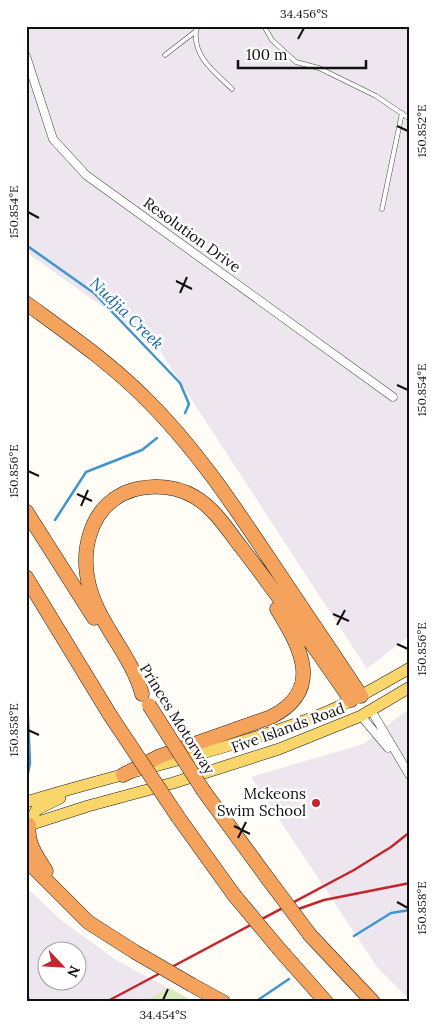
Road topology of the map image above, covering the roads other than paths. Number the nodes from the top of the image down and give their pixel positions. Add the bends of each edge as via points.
1 (264, 26) edge
2 (197, 29) edge
3 (165, 55) dead end
4 (26, 56) edge
5 (232, 89) dead end
6 (402, 113) junction
7 (410, 119) edge
8 (382, 209) dead end
9 (26, 303) edge
10 (393, 397) dead end
11 (26, 511) edge
12 (253, 562) junction
13 (26, 577) edge
14 (410, 668) edge
15 (410, 687) edge
16 (356, 698) junction
17 (145, 699) junction
18 (366, 713) junction
19 (123, 775) junction
20 (410, 776) edge
21 (98, 781) junction
22 (26, 802) edge
23 (28, 821) edge
24 (26, 860) edge
25 (66, 900) junction
26 (223, 1002) edge
27 (326, 1002) edge
28 (373, 1002) edge

1 - 6 lane via 272,40 296,62 319,68 376,96
2 - 3 lane
2 - 5 lane via 196,48
4 - 10 street, Resolution Drive via 53,139 86,175
6 - 7 lane
6 - 8 lane
9 - 16 highway via 124,378 196,455 256,538
11 - 17 highway, Princes Motorway
12 - 16 highway
12 - 17 highway via 209,507 183,492 164,487 131,491 113,500 100,513 86,548 87,575 101,616 138,679
12 - 19 highway via 259,579 302,656 305,670 299,693 285,710 271,717 160,756
13 - 27 highway, bridge via 110,715 178,816 234,895
14 - 16 main road, Five Islands Road
15 - 18 main road, Five Islands Road
16 - 18 main road
16 - 19 main road, Five Islands Road via 320,715 257,737
17 - 28 highway, Princes Motorway, bridge via 203,790 310,935
18 - 20 street
18 - 23 main road, Five Islands Road via 279,749 173,783
19 - 21 main road, Five Islands Road
21 - 22 main road, Five Islands Road
21 - 23 main road via 44,805
23 - 25 highway via 28,835 34,852
24 - 25 highway
25 - 26 highway, bridge via 88,922

